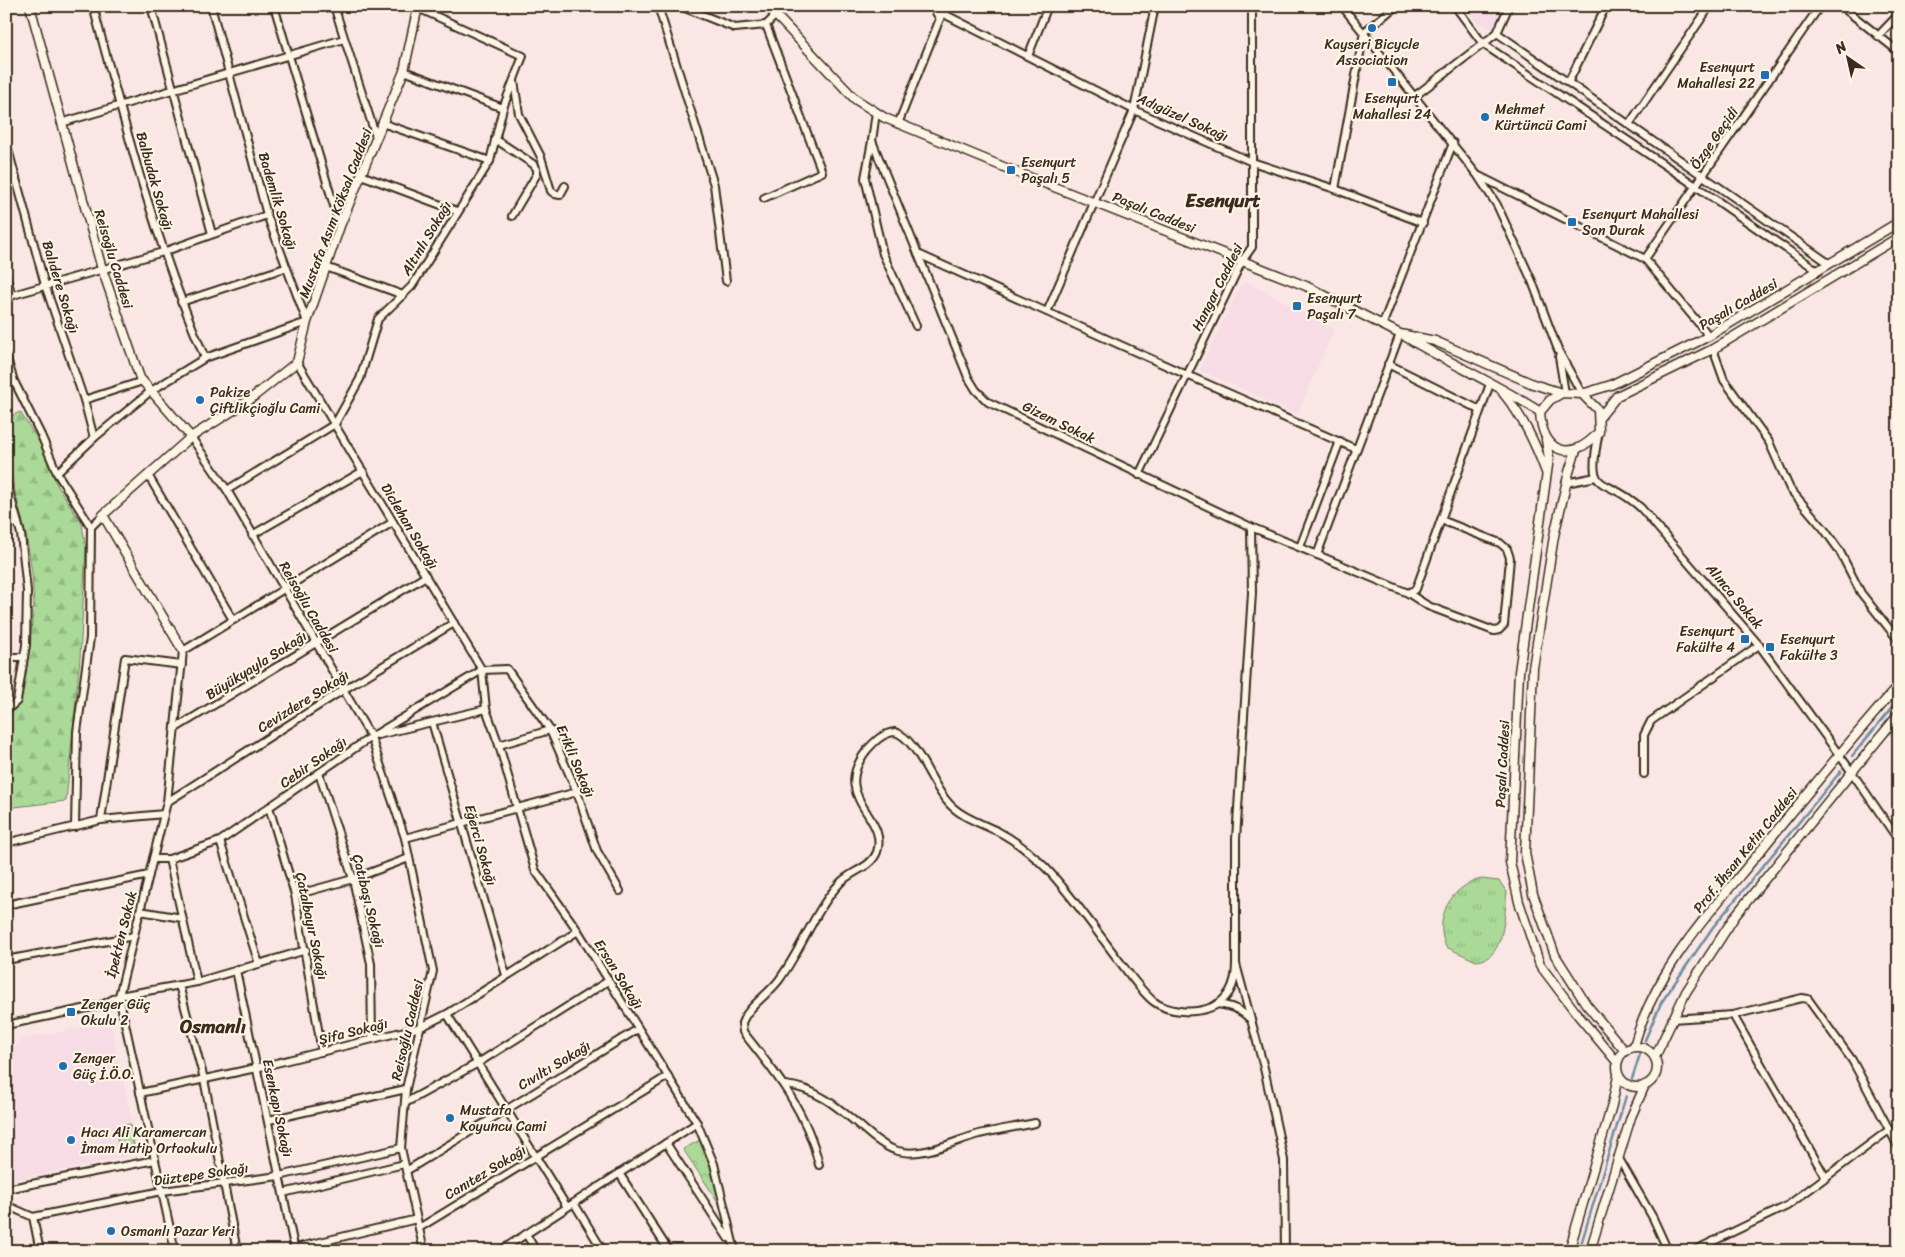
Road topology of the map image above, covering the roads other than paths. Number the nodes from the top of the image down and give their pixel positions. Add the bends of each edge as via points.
1 (30, 6) edge
2 (93, 6) edge
3 (152, 6) edge
4 (211, 6) edge
5 (274, 6) edge
6 (334, 6) edge
7 (658, 6) edge
8 (680, 6) edge
9 (767, 6) edge
10 (932, 6) edge
11 (1048, 6) edge
12 (1155, 6) edge
13 (1252, 6) edge
14 (1342, 6) edge
15 (1396, 6) edge
16 (1455, 6) edge
17 (1509, 6) edge
18 (1606, 6) edge
19 (1710, 6) edge
20 (1820, 6) edge
21 (1841, 6) edge
22 (418, 7) edge
23 (942, 13) edge
24 (1899, 14) edge
25 (775, 16) junction
26 (766, 24) junction
27 (1364, 32) junction
28 (1498, 33) junction
29 (1878, 36) junction
30 (344, 39) junction
31 (1483, 44) junction
32 (1899, 52) edge
33 (288, 55) junction
34 (1028, 56) junction
35 (404, 71) junction
36 (229, 73) junction
37 (514, 80) junction
38 (1569, 81) junction
39 (173, 90) junction
40 (1415, 96) junction
41 (120, 106) junction
42 (503, 108) junction
43 (1134, 110) junction
44 (876, 112) junction
45 (62, 123) junction
46 (382, 123) junction
47 (1630, 123) junction
48 (898, 124) junction
49 (376, 137) junction
50 (495, 139) junction
51 (872, 140) junction
52 (6, 142) edge
53 (1453, 143) junction
54 (490, 161) junction
55 (1252, 162) junction
56 (361, 175) junction
57 (1704, 175) junction
58 (1478, 176) junction
59 (16, 177) junction
60 (565, 186) dead end
61 (1696, 186) junction
62 (1335, 189) junction
63 (6, 190) edge
64 (764, 198) dead end
65 (1096, 203) junction
66 (457, 211) junction
67 (267, 215) junction
68 (512, 216) dead end
69 (1899, 222) edge
70 (1424, 223) junction
71 (340, 226) junction
72 (212, 234) junction
73 (1899, 237) edge
74 (163, 252) junction
75 (918, 254) junction
76 (1645, 259) junction
77 (1242, 262) junction
78 (1830, 264) junction
79 (285, 268) junction
80 (326, 268) junction
81 (102, 269) junction
82 (1816, 273) junction
83 (6, 275) edge
84 (726, 281) dead end
85 (45, 285) junction
86 (403, 294) junction
87 (9, 296) edge
88 (180, 302) junction
89 (1047, 312) junction
90 (307, 322) junction
91 (916, 326) dead end
92 (1382, 326) junction
93 (1400, 334) junction
94 (1706, 334) junction
95 (1713, 349) junction
96 (1558, 350) junction
97 (6, 356) edge
98 (205, 358) junction
99 (297, 362) junction
100 (1388, 364) junction
101 (1187, 375) junction
102 (143, 381) junction
103 (1490, 384) junction
104 (1500, 389) junction
105 (151, 391) junction
106 (1564, 393) junction
107 (1582, 394) junction
108 (84, 400) junction
109 (1480, 410) junction
110 (1540, 412) junction
111 (1600, 417) junction
112 (334, 424) junction
113 (1599, 432) junction
114 (191, 437) junction
115 (94, 438) junction
116 (1546, 440) junction
117 (1340, 441) junction
118 (1356, 449) junction
119 (1576, 450) junction
120 (363, 471) junction
121 (57, 473) junction
122 (148, 475) junction
123 (1139, 475) junction
124 (1547, 475) junction
125 (1596, 477) junction
126 (6, 480) edge
127 (1566, 483) junction
128 (226, 490) junction
129 (103, 516) junction
130 (1441, 520) junction
131 (393, 522) junction
132 (18, 523) junction
133 (6, 525) edge
134 (92, 527) junction
135 (1251, 527) junction
136 (252, 535) junction
137 (1300, 548) junction
138 (1317, 555) junction
139 (426, 576) junction
140 (283, 588) junction
141 (1408, 593) junction
142 (233, 620) junction
143 (454, 623) junction
144 (1899, 641) edge
145 (315, 642) junction
146 (1759, 645) junction
147 (183, 651) junction
148 (6, 656) edge
149 (24, 657) junction
150 (182, 665) junction
151 (482, 670) junction
152 (1899, 685) edge
153 (343, 690) junction
154 (486, 709) junction
155 (7, 710) edge
156 (1899, 714) edge
157 (432, 722) junction
158 (176, 728) junction
159 (550, 730) junction
160 (371, 737) junction
161 (499, 745) junction
162 (1838, 755) junction
163 (1852, 771) junction
164 (319, 773) junction
165 (1644, 774) dead end
166 (577, 792) junction
167 (167, 802) junction
168 (269, 807) junction
169 (518, 808) junction
170 (164, 814) junction
171 (101, 820) junction
172 (461, 822) junction
173 (75, 827) junction
174 (405, 838) junction
175 (220, 841) junction
176 (1899, 841) edge
177 (6, 843) edge
178 (409, 858) junction
179 (153, 859) junction
180 (168, 859) junction
181 (149, 876) junction
182 (353, 879) junction
183 (620, 891) dead end
184 (295, 895) junction
185 (6, 905) edge
186 (140, 911) junction
187 (182, 918) junction
188 (578, 931) junction
189 (134, 936) junction
190 (306, 950) junction
191 (6, 960) edge
192 (259, 964) junction
193 (1236, 964) junction
194 (236, 970) junction
195 (506, 975) junction
196 (608, 981) junction
197 (197, 982) junction
198 (179, 985) junction
199 (119, 996) junction
200 (1217, 1004) junction
201 (447, 1014) junction
202 (1733, 1015) junction
203 (1672, 1019) junction
204 (1251, 1020) junction
205 (6, 1025) edge
206 (421, 1027) junction
207 (638, 1029) junction
208 (372, 1039) junction
209 (1634, 1046) junction
210 (1624, 1050) junction
211 (322, 1052) junction
212 (1655, 1057) junction
213 (1617, 1062) junction
214 (478, 1063) junction
215 (256, 1068) junction
216 (668, 1076) junction
217 (1618, 1076) junction
218 (204, 1079) junction
219 (785, 1085) junction
220 (1645, 1085) junction
221 (406, 1089) junction
222 (140, 1093) junction
223 (405, 1103) junction
224 (506, 1109) junction
225 (269, 1120) junction
226 (697, 1123) junction
227 (1035, 1123) dead end
228 (1889, 1130) junction
229 (666, 1143) junction
230 (401, 1148) junction
231 (1899, 1148) edge
232 (535, 1156) junction
233 (1618, 1157) junction
234 (155, 1160) junction
235 (820, 1165) dead end
236 (405, 1167) junction
237 (619, 1173) junction
238 (279, 1176) junction
239 (1826, 1178) junction
240 (223, 1183) junction
241 (6, 1189) edge
242 (162, 1191) junction
243 (283, 1193) junction
244 (7, 1203) edge
245 (574, 1203) junction
246 (567, 1207) junction
247 (34, 1216) junction
248 (417, 1219) junction
249 (418, 1228) junction
250 (526, 1234) junction
251 (732, 1243) junction
252 (295, 1250) edge
253 (40, 1251) edge
254 (175, 1251) edge
255 (237, 1251) edge
256 (424, 1251) edge
257 (500, 1251) edge
258 (536, 1251) edge
259 (604, 1251) edge
260 (669, 1251) edge
261 (735, 1251) edge
262 (1285, 1251) edge
263 (1570, 1251) edge
264 (1590, 1251) edge
265 (1668, 1251) edge
266 (1693, 1251) edge

1 - 45 street, Reisoğlu Caddesi
2 - 41 street, Balbudak Sokağı
3 - 39 street
4 - 36 street, Bademlik Sokağı
5 - 33 street
6 - 30 street
7 - 84 street via 714,185
8 - 26 street via 735,28
9 - 25 street, Paşalı Caddesi
10 - 23 street
11 - 34 street
12 - 43 street
13 - 55 street, Hangar Caddesi
14 - 27 street
15 - 27 street
16 - 31 street
17 - 28 street
18 - 38 street
19 - 47 street
20 - 57 street, Özge Geçidi
21 - 29 street
22 - 35 street, Mustafa Asım Köksal Caddesi
22 - 37 street, Altınlı Sokağı via 523,56
23 - 34 street, Adıgüzel Sokağı
23 - 48 street
24 - 29 street
25 - 26 street
25 - 44 street, Paşalı Caddesi via 855,99
26 - 64 street via 822,172
27 - 40 street
27 - 62 street
28 - 31 street
28 - 38 street
29 - 32 street
30 - 33 street
30 - 49 street
31 - 40 street
31 - 61 street
33 - 36 street
33 - 71 street
34 - 43 street, Adıgüzel Sokağı
35 - 42 street
35 - 46 street, Mustafa Asım Köksal Caddesi
36 - 39 street
36 - 67 street, Bademlik Sokağı
37 - 42 street, Altınlı Sokağı
37 - 60 street via 518,114 541,157 551,191 560,195
38 - 47 street
39 - 41 street
39 - 72 street
40 - 53 street
41 - 45 street
41 - 74 street, Balbudak Sokağı
42 - 50 street, Altınlı Sokağı
43 - 55 street, Adıgüzel Sokağı
43 - 65 street
44 - 48 street, Paşalı Caddesi
44 - 51 street
45 - 81 street, Reisoğlu Caddesi
46 - 49 street, Mustafa Asım Köksal Caddesi
46 - 54 street
47 - 57 street
48 - 65 street, Paşalı Caddesi
49 - 56 street, Mustafa Asım Köksal Caddesi
50 - 54 street, Altınlı Sokağı
50 - 68 street via 537,170
51 - 75 street, Gizem Sokak
51 - 91 street via 865,178 883,254
52 - 59 street, Balıdere Sokağı
53 - 58 street
53 - 70 street
54 - 66 street, Altınlı Sokağı
55 - 62 street, Adıgüzel Sokağı
55 - 77 street, Hangar Caddesi via 1252,247
56 - 66 street
56 - 71 street, Mustafa Asım Köksal Caddesi
57 - 61 street, Özge Geçidi
57 - 78 street
58 - 76 street
58 - 96 street via 1497,205 1532,280
59 - 63 street
59 - 85 street, Balıdere Sokağı
61 - 76 street, Özge Geçidi
61 - 82 street via 1814,268
62 - 70 street, Adıgüzel Sokağı
65 - 77 street, Paşalı Caddesi
65 - 89 street
66 - 86 street, Altınlı Sokağı via 412,286
67 - 72 street
67 - 79 street, Bademlik Sokağı
69 - 78 street, Paşalı Caddesi
70 - 92 street
71 - 80 street, Mustafa Asım Köksal Caddesi
72 - 74 street
73 - 95 street, Paşalı Caddesi
74 - 81 street
74 - 88 street, Balbudak Sokağı
75 - 89 street
75 - 123 street, Gizem Sokak via 976,390 988,402
76 - 94 street
77 - 92 street, Paşalı Caddesi via 1306,286
77 - 101 street, Hangar Caddesi
78 - 82 street, Paşalı Caddesi
79 - 88 street
79 - 90 street, Bademlik Sokağı
80 - 86 street
80 - 90 street, Mustafa Asım Köksal Caddesi
81 - 85 street
81 - 102 street, Reisoğlu Caddesi
82 - 94 street, Paşalı Caddesi
83 - 87 street
85 - 87 street
85 - 108 street, Balıdere Sokağı
86 - 112 street, Altınlı Sokağı via 378,319 360,379
88 - 98 street, Balbudak Sokağı
89 - 101 street
90 - 98 street
90 - 99 street, Mustafa Asım Köksal Caddesi
92 - 93 street, Paşalı Caddesi
93 - 100 street
93 - 103 street
93 - 106 street, Paşalı Caddesi via 1435,341 1533,384
94 - 107 street, Paşalı Caddesi via 1611,386
95 - 111 street, Paşalı Caddesi via 1617,396
95 - 144 street via 1724,380 1769,442 1790,489 1824,529 1861,593
96 - 106 street
96 - 107 street
97 - 121 street via 14,381
98 - 105 street
99 - 112 street, Diclehan Sokağı
99 - 114 street via 248,401
100 - 109 street
100 - 118 street
101 - 117 street
101 - 123 street, Hangar Caddesi
102 - 105 street, Reisoğlu Caddesi
102 - 108 street
103 - 104 street
103 - 109 street
104 - 110 street
104 - 124 street via 1516,408 1534,440
105 - 114 street, Reisoğlu Caddesi
105 - 115 street
106 - 107 street
106 - 110 street via 1550,400
107 - 111 street via 1593,403
108 - 115 street, Balıdere Sokağı
109 - 130 street
110 - 116 street
111 - 113 street
112 - 120 street, Diclehan Sokağı
112 - 128 street
113 - 119 street via 1590,443
113 - 125 street via 1593,464
114 - 122 street
114 - 128 street, Reisoğlu Caddesi
115 - 121 street
116 - 119 street via 1558,450
116 - 124 street, Paşalı Caddesi
117 - 118 street
117 - 137 street
118 - 138 street
119 - 127 street, Paşalı Caddesi
120 - 131 street, Diclehan Sokağı
120 - 136 street
121 - 134 street
122 - 129 street
122 - 142 street
123 - 135 street, Gizem Sokak
124 - 213 street, Paşalı Caddesi via 1519,672 1510,862 1519,902 1540,965
125 - 127 street
125 - 146 street, Alınca Sokak via 1604,486 1631,499 1641,508
126 - 132 street
127 - 210 street, Paşalı Caddesi via 1554,536 1533,668 1525,853 1533,894 1555,955 1586,1004
128 - 136 street, Reisoğlu Caddesi
129 - 134 street
129 - 147 street
130 - 141 street via 1416,589
130 - 141 street, Gizem Sokak via 1500,543 1507,549 1510,558 1504,625 1494,631 1428,606
131 - 139 street, Diclehan Sokağı
131 - 140 street
132 - 133 street
132 - 149 street via 27,591
134 - 173 street via 90,638 77,732
135 - 137 street, Gizem Sokak
135 - 193 street via 1252,593 1236,839
136 - 140 street, Reisoğlu Caddesi
137 - 138 street, Gizem Sokak
138 - 141 street, Gizem Sokak
139 - 143 street, Diclehan Sokağı
139 - 145 street, Büyükyayla Sokağı
140 - 142 street
140 - 145 street, Reisoğlu Caddesi
142 - 147 street
143 - 151 street, Diclehan Sokağı
143 - 153 street, Cevizdere Sokağı
145 - 153 street, Reisoğlu Caddesi
145 - 158 street, Büyükyayla Sokağı
146 - 162 street, Alınca Sokak
146 - 165 street via 1651,721 1644,735
147 - 150 street, İpekten Sokak
148 - 149 street
149 - 155 street via 17,701
150 - 158 street, İpekten Sokak
150 - 171 street via 125,658
151 - 154 street, Diclehan Sokağı
151 - 159 street, Erikli Sokağı via 507,670
151 - 160 street, Cebir Sokağı
152 - 162 street, Prof. İhsan Ketin Caddesi
153 - 160 street, Reisoğlu Caddesi
153 - 167 street, Cevizdere Sokağı
154 - 157 street
154 - 161 street, Ersan Sokağı
156 - 163 street
157 - 160 street
157 - 172 street, Eğerci Sokağı
158 - 167 street, İpekten Sokak
159 - 161 street
159 - 166 street, Erikli Sokağı
160 - 164 street, Cebir Sokağı
160 - 174 street, Reisoğlu Caddesi
161 - 169 street, Ersan Sokağı
162 - 163 street, Alınca Sokak
162 - 209 street, Prof. İhsan Ketin Caddesi via 1693,934 1653,992
163 - 176 street, Alınca Sokak
163 - 203 street via 1735,916
164 - 168 street, Cebir Sokağı
164 - 182 street, Çatıbaşı Sokağı
166 - 169 street
166 - 183 street, Erikli Sokağı via 597,851
167 - 170 street, İpekten Sokak
168 - 175 street, Cebir Sokağı
168 - 184 street, Çatalbayır Sokağı
169 - 172 street
169 - 188 street, Ersan Sokağı via 535,870
170 - 171 street
170 - 179 street, İpekten Sokak
171 - 173 street
172 - 174 street
172 - 195 street, Eğerci Sokağı
173 - 177 street
174 - 178 street, Reisoğlu Caddesi
175 - 180 street, Cebir Sokağı
175 - 192 street
178 - 182 street
178 - 206 street, Reisoğlu Caddesi via 433,971
179 - 180 street, Cebir Sokağı
179 - 181 street, İpekten Sokak
180 - 187 street
181 - 185 street
181 - 186 street, İpekten Sokak
182 - 184 street
182 - 208 street, Çatıbaşı Sokağı via 371,964
184 - 190 street, Çatalbayır Sokağı
186 - 187 street
186 - 189 street, İpekten Sokak
187 - 197 street
188 - 195 street, Şifa Sokağı
188 - 196 street, Ersan Sokağı
189 - 191 street
189 - 199 street, İpekten Sokak
190 - 192 street
190 - 211 street, Çatalbayır Sokağı
192 - 194 street
193 - 200 street via 1231,990
193 - 204 street
194 - 197 street
194 - 215 street, Esenkapı Sokağı
195 - 201 street, Şifa Sokağı
196 - 207 street, Ersan Sokağı
196 - 214 street
197 - 198 street
198 - 199 street
198 - 218 street
199 - 205 street via 102,1005
199 - 222 street, İpekten Sokak
200 - 204 street via 1236,1008
200 - 219 street via 1202,1010 1185,1011 1154,1002 1047,869 999,832 968,818 947,803 908,738 901,733 889,732 871,746 854,772 856,792 878,842 874,857 842,881 825,900 792,963 742,1023 743,1032
201 - 206 street, Şifa Sokağı
201 - 214 street
202 - 203 street
202 - 228 street via 1808,999 1852,1060
202 - 239 street
203 - 212 street
204 - 262 street via 1284,1160
206 - 208 street, Şifa Sokağı
206 - 221 street, Reisoğlu Caddesi
207 - 216 street, Ersan Sokağı
207 - 224 street, Cıvıltı Sokağı
208 - 211 street, Şifa Sokağı
209 - 210 street
209 - 212 street via 1640,1046
210 - 213 street
211 - 215 street, Şifa Sokağı
212 - 220 street via 1655,1073
213 - 217 street
214 - 223 street
214 - 224 street
215 - 218 street, Şifa Sokağı
215 - 225 street, Esenkapı Sokağı
216 - 226 street, Ersan Sokağı
216 - 232 street, Canıtez Sokağı
217 - 220 street via 1631,1088
217 - 263 street
218 - 222 street, Şifa Sokağı
218 - 240 street
219 - 227 street via 800,1086 814,1092 896,1151 918,1152 979,1134
219 - 235 street via 812,1138
220 - 233 street
221 - 223 street, Reisoğlu Caddesi
221 - 225 street
222 - 234 street, İpekten Sokak
223 - 230 street, Reisoğlu Caddesi
224 - 232 street
224 - 236 street, Cıvıltı Sokağı
225 - 238 street, Esenkapı Sokağı
226 - 229 street
226 - 251 street, Ersan Sokağı via 714,1164
228 - 231 street
228 - 239 street
229 - 237 street
229 - 251 street
230 - 236 street, Reisoğlu Caddesi
230 - 238 street, Düztepe Sokağı
232 - 246 street
232 - 249 street, Canıtez Sokağı
233 - 264 street
233 - 265 street
234 - 241 street
234 - 242 street, İpekten Sokak
236 - 243 street, Cıvıltı Sokağı
236 - 248 street, Reisoğlu Caddesi
237 - 245 street
237 - 260 street
238 - 240 street, Düztepe Sokağı
238 - 243 street, Esenkapı Sokağı
239 - 266 street via 1787,1206
240 - 242 street, Düztepe Sokağı
240 - 255 street
242 - 247 street, Düztepe Sokağı
242 - 254 street, İpekten Sokak
243 - 252 street, Esenkapı Sokağı
244 - 247 street
245 - 246 street
245 - 259 street
246 - 250 street
247 - 253 street
248 - 249 street, Reisoğlu Caddesi
248 - 252 street
249 - 256 street, Reisoğlu Caddesi
250 - 257 street
250 - 258 street
251 - 261 street, Ersan Sokağı

